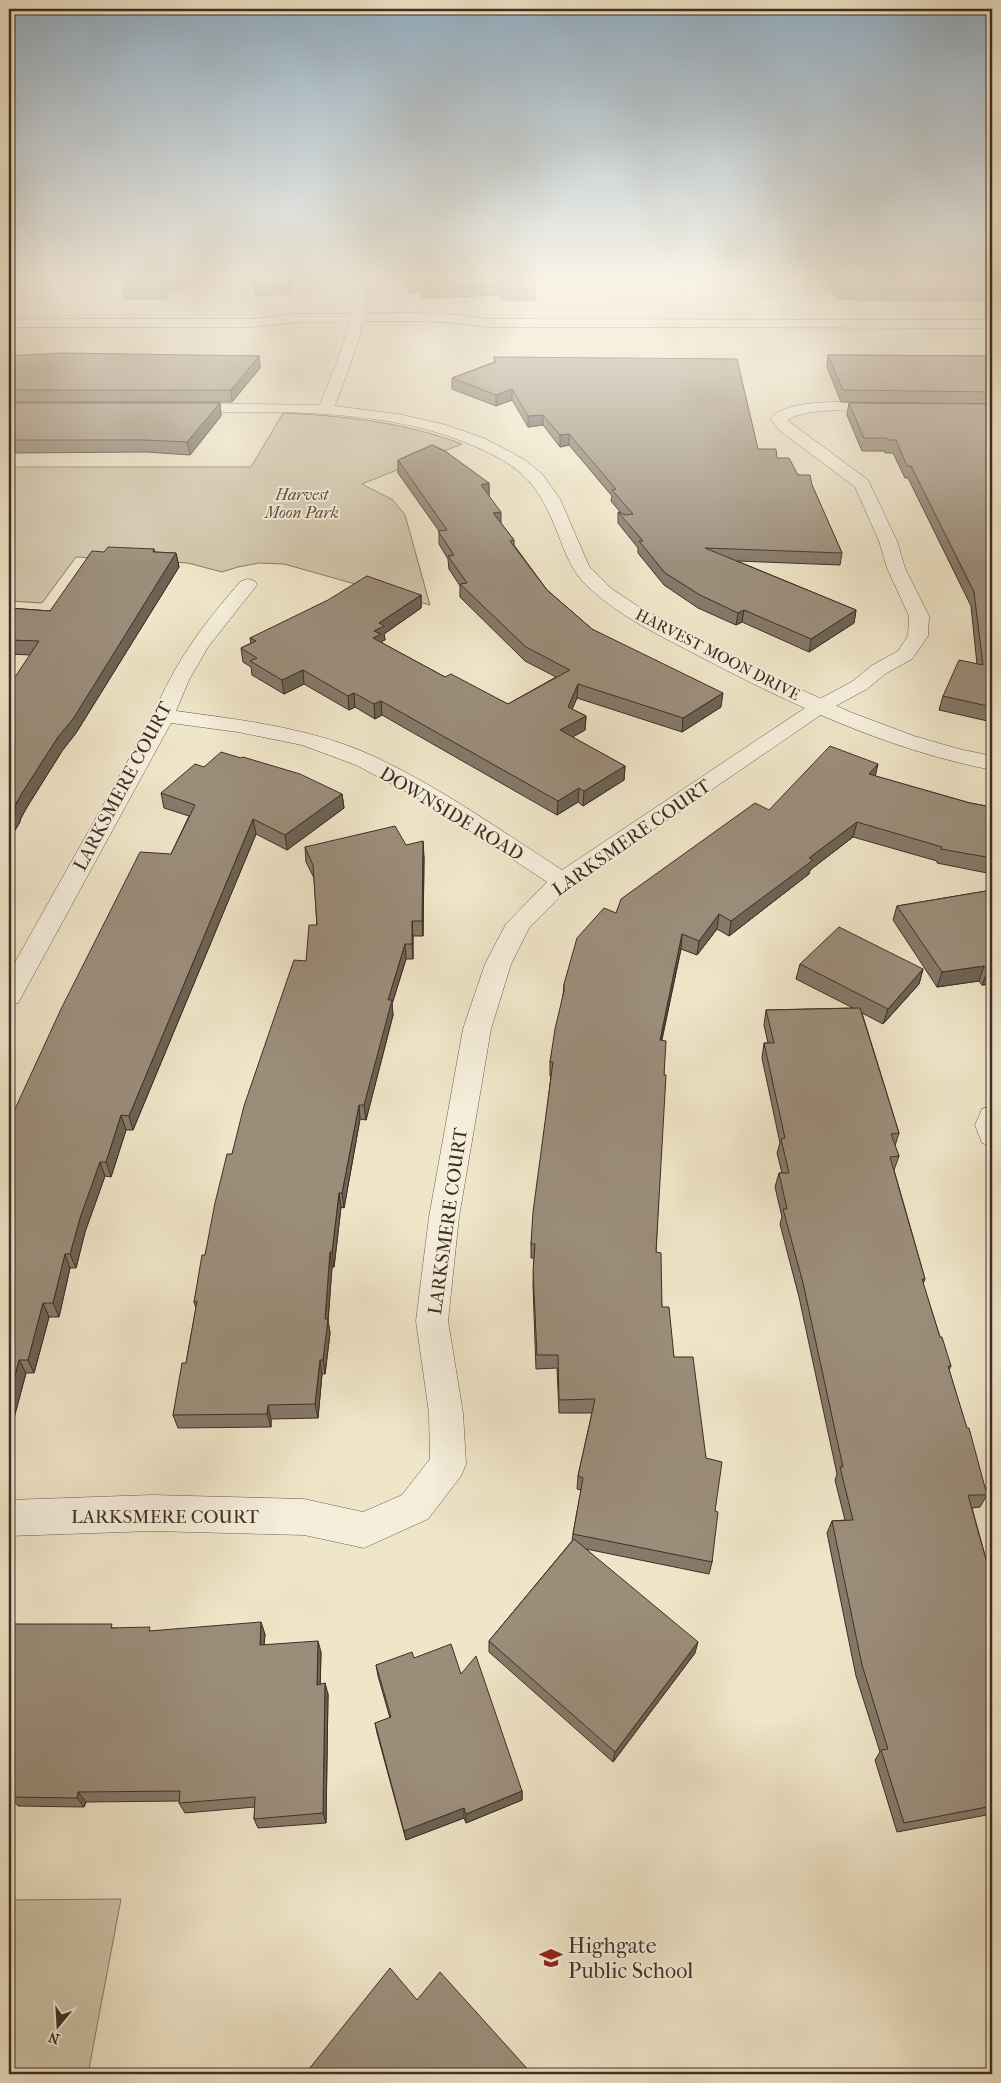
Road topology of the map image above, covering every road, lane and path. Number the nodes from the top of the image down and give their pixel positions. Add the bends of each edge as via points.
1 (337, 372) edge
2 (170, 408) edge
3 (905, 408) edge
4 (326, 409) junction
5 (248, 585) dead end
6 (821, 706) junction
7 (164, 716) junction
8 (992, 763) edge
9 (562, 881) junction
10 (9, 996) edge
11 (992, 1117) edge
12 (992, 1135) edge
13 (9, 1518) edge

1 - 4 street
2 - 4 street, HARVEST MOON DRIVE
3 - 6 street, LARKSMERE COURT via 807,408 789,412 778,419 784,427 862,484 888,541 896,568 920,616 918,636 904,655 860,685
4 - 6 street, HARVEST MOON DRIVE via 401,419 436,428 477,441 522,464 553,500 580,568 609,594 639,616
5 - 7 street, LARKSMERE COURT via 211,627 191,657 172,691
6 - 8 street, HARVEST MOON DRIVE via 937,750
6 - 9 street, LARKSMERE COURT
7 - 9 street, DOWNSIDE ROAD via 307,740 364,760 437,799
7 - 10 street, LARKSMERE COURT
9 - 13 street, LARKSMERE COURT via 519,924 498,964 477,1029 444,1217 432,1321 446,1413 448,1464 415,1507 364,1530 304,1517 152,1513
11 - 12 street

